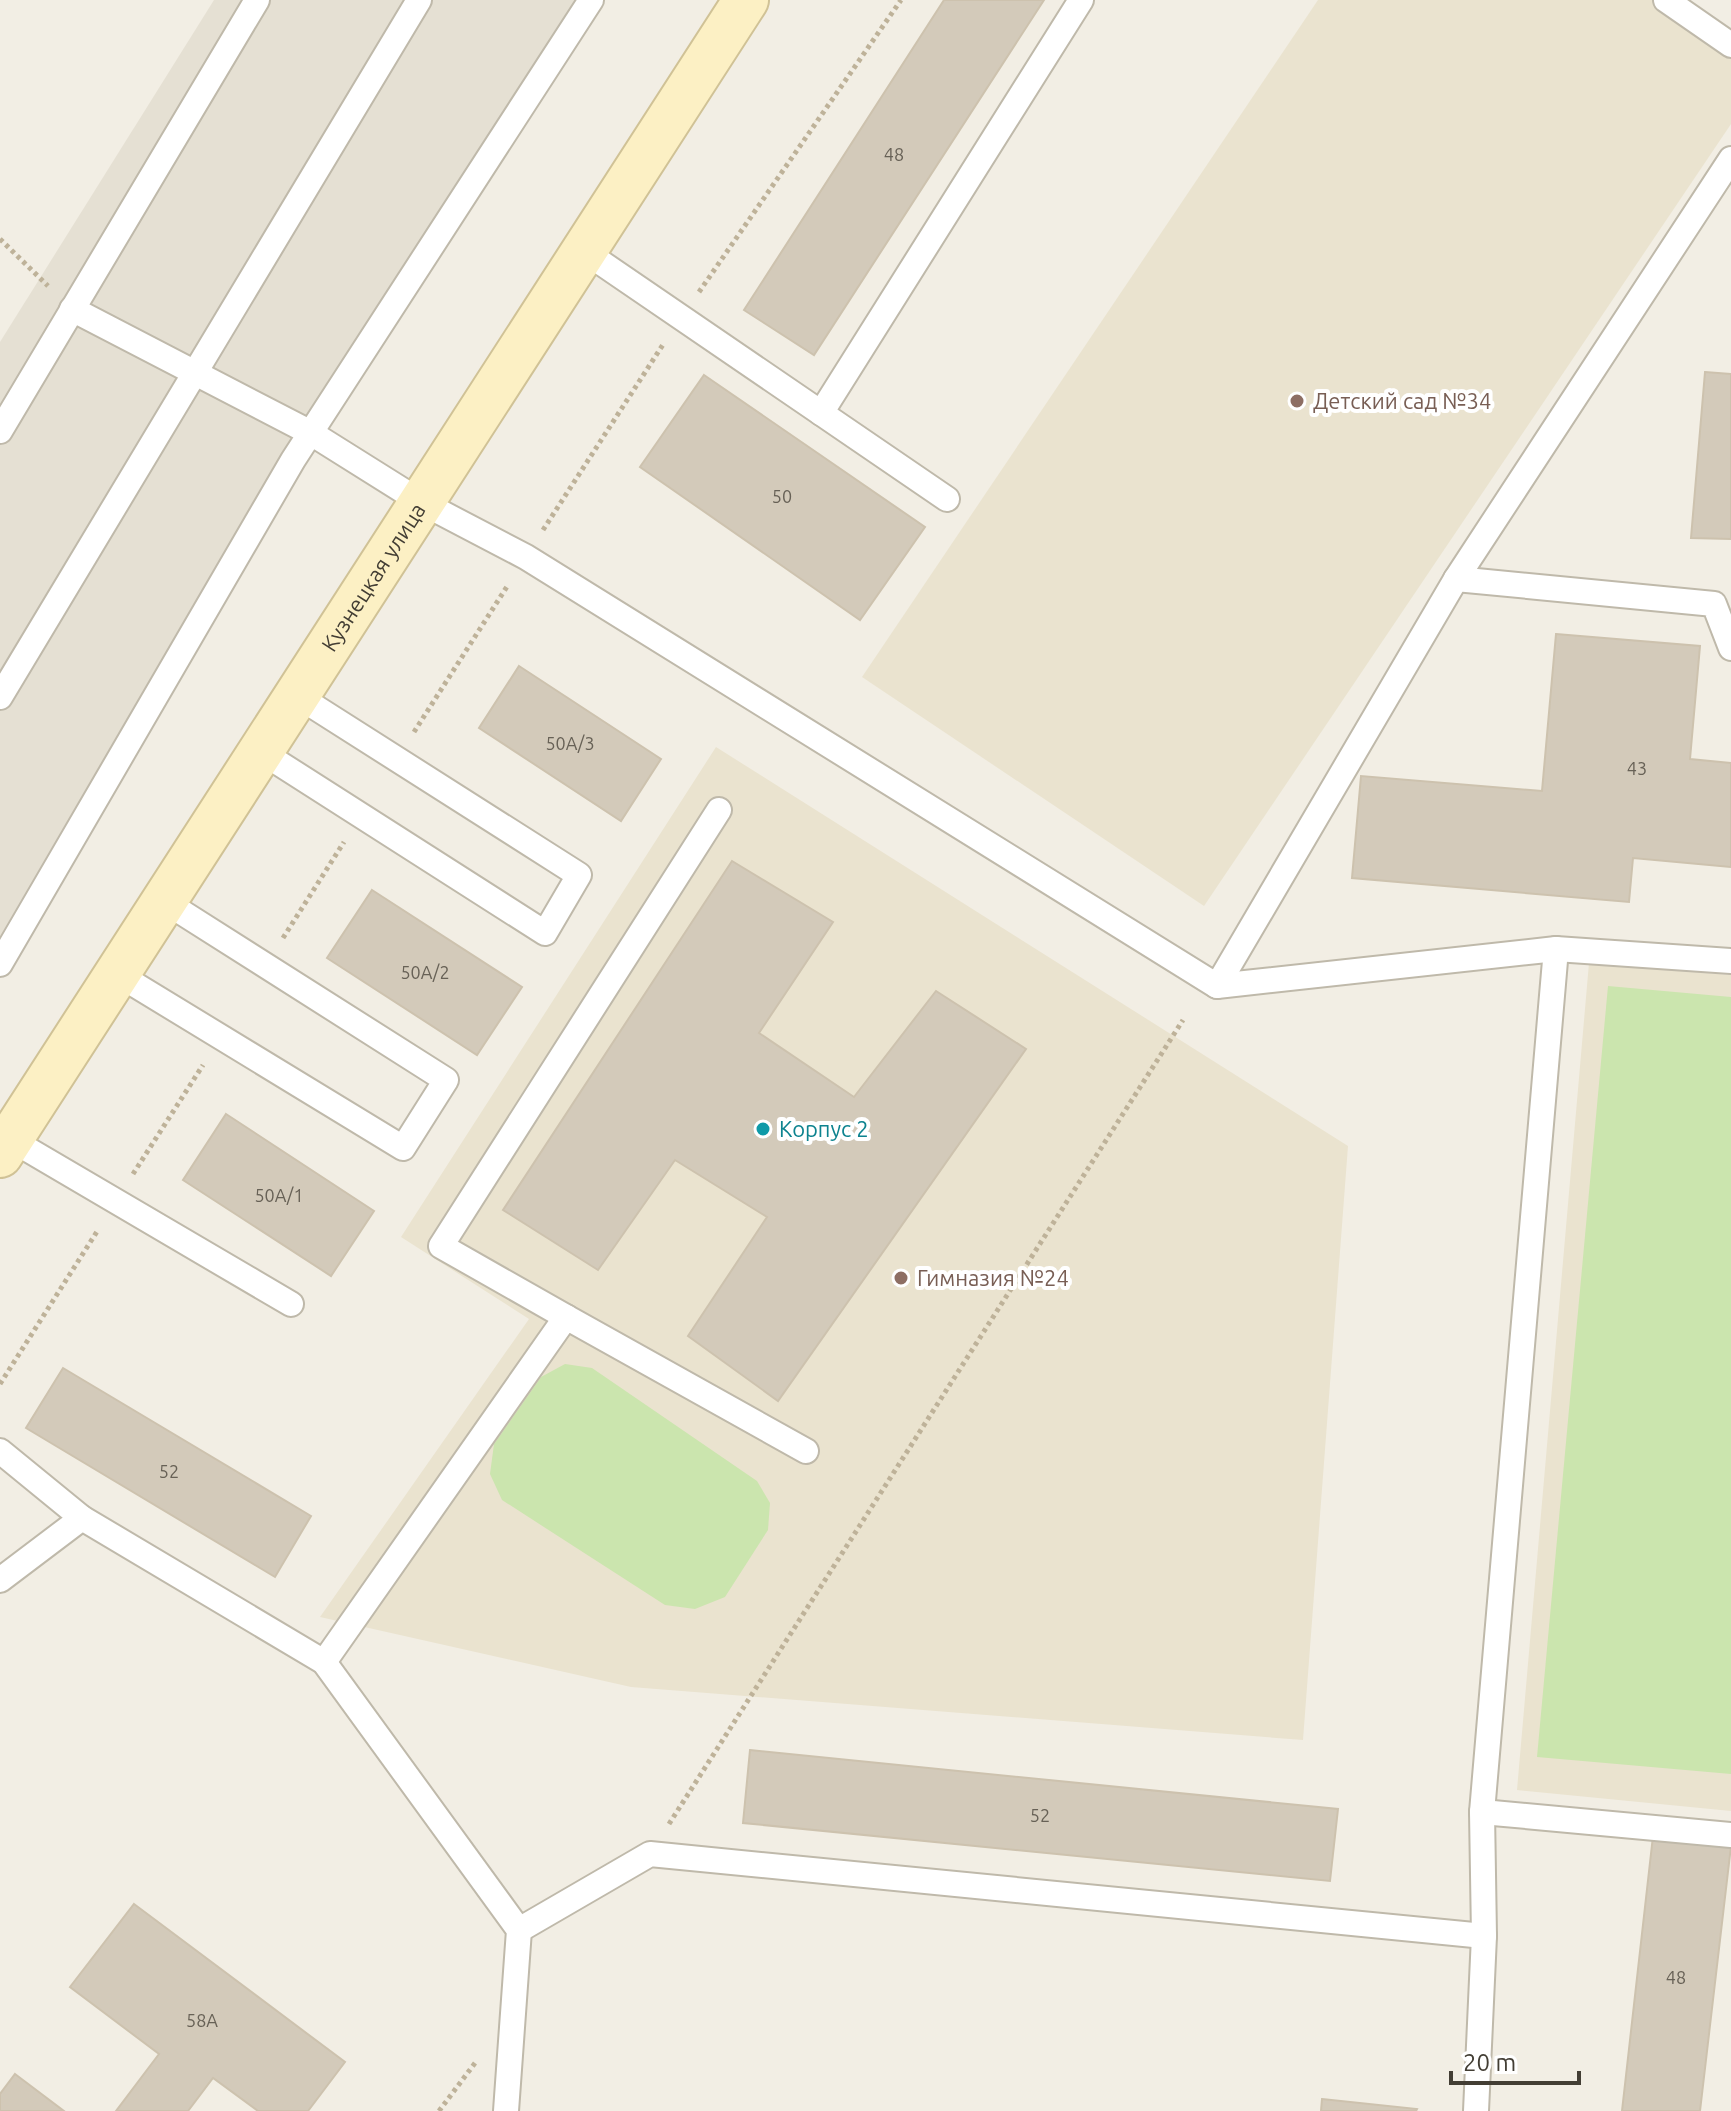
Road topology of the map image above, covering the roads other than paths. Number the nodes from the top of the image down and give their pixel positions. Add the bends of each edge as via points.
1 (257, 0) edge
2 (419, 0) edge
3 (591, 0) edge
4 (746, 0) edge
5 (1081, 0) edge
6 (1666, 0) edge
7 (1731, 45) edge
8 (1731, 159) edge
9 (584, 251) junction
10 (72, 309) junction
11 (196, 371) junction
12 (821, 413) junction
13 (0, 431) edge
14 (311, 433) junction
15 (947, 499) dead end
16 (421, 502) junction
17 (1456, 579) junction
18 (1731, 648) edge
19 (296, 695) junction
20 (0, 697) edge
21 (260, 751) junction
22 (719, 810) dead end
23 (164, 901) junction
24 (1556, 949) junction
25 (1731, 961) edge
26 (0, 964) edge
27 (119, 975) junction
28 (1217, 986) junction
29 (5, 1147) edge
30 (291, 1304) dead end
31 (566, 1317) junction
32 (0, 1451) edge
33 (806, 1451) dead end
34 (82, 1518) junction
35 (0, 1580) edge
36 (324, 1662) junction
37 (1482, 1812) junction
38 (1731, 1835) edge
39 (519, 1930) junction
40 (1484, 1936) junction
41 (506, 2111) edge
42 (1476, 2111) edge

1 - 10 lane
2 - 11 lane
3 - 14 lane
4 - 9 main road, Кузнецкая улица
5 - 12 lane
6 - 7 lane
8 - 17 lane
9 - 12 lane
9 - 16 main road, Кузнецкая улица
10 - 11 lane
10 - 13 lane
11 - 14 lane
11 - 20 lane
12 - 15 lane
14 - 16 lane
14 - 26 lane
16 - 19 main road, Кузнецкая улица
16 - 28 lane via 526,557
17 - 18 lane via 1714,604
17 - 28 lane
19 - 21 main road, Кузнецкая улица
19 - 21 lane via 579,875 545,933
21 - 23 main road, Кузнецкая улица
22 - 31 lane via 441,1246
23 - 27 main road, Кузнецкая улица
23 - 27 lane via 446,1080 403,1148
24 - 25 lane
24 - 28 lane
24 - 37 lane
27 - 29 main road, Кузнецкая улица
29 - 30 lane via 116,1202
31 - 33 lane
31 - 36 lane
32 - 34 lane
34 - 35 lane
34 - 36 lane
36 - 39 lane
37 - 38 lane
37 - 40 lane
39 - 40 lane via 650,1854
39 - 41 lane
40 - 42 lane

